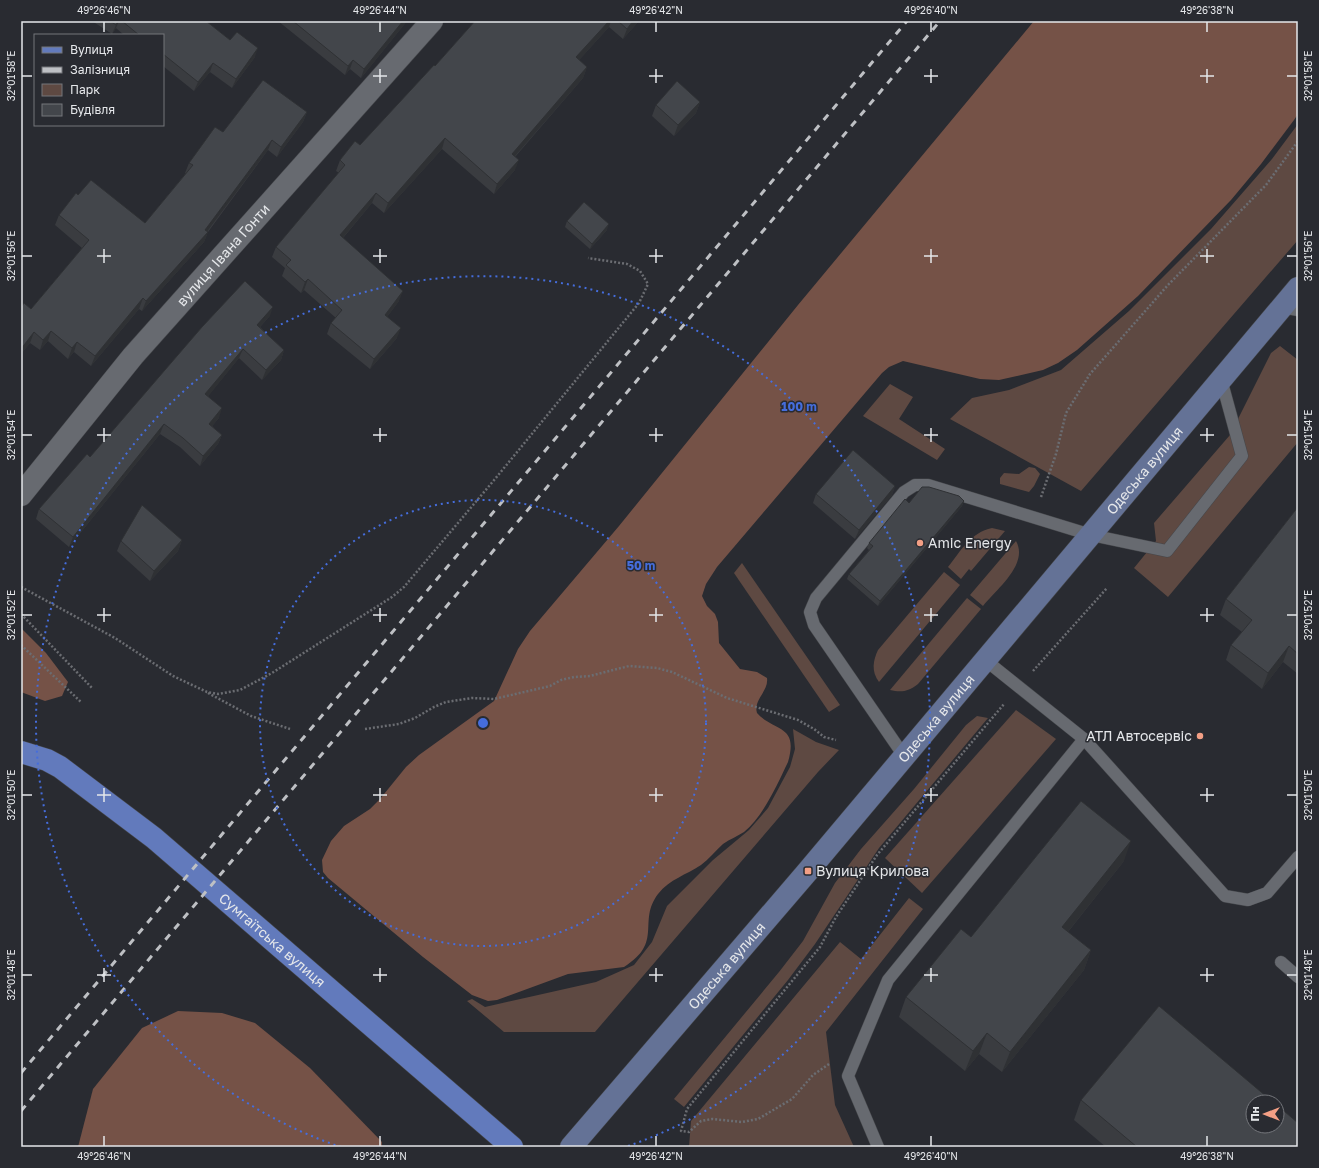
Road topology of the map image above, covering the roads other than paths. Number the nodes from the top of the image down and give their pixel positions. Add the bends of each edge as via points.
1 (432, 21) edge
2 (1298, 288) edge
3 (1290, 309) edge
4 (1221, 379) junction
5 (21, 495) edge
6 (1091, 535) junction
7 (984, 659) junction
8 (1084, 739) junction
9 (21, 752) edge
10 (904, 756) junction
11 (1298, 857) edge
12 (1281, 962) dead end
13 (1298, 977) edge
14 (512, 1147) edge
15 (571, 1147) edge
16 (878, 1147) edge

1 - 5 street, вулиця Івана Гонти via 133,356
2 - 3 main road, Одеська вулиця
3 - 4 main road, Одеська вулиця
4 - 6 main road, Одеська вулиця
4 - 6 lane via 1242,456 1167,551
6 - 7 main road, Одеська вулиця
6 - 10 lane via 928,485 915,485 904,492 812,605 810,612 814,625
7 - 8 lane
7 - 10 main road, Одеська вулиця
8 - 11 lane via 1225,896 1248,900 1267,893
8 - 16 lane via 888,980 848,1076
9 - 14 main road, Сумгаїтська вулиця via 60,767 154,838
10 - 15 main road, Одеська вулиця
12 - 13 lane

